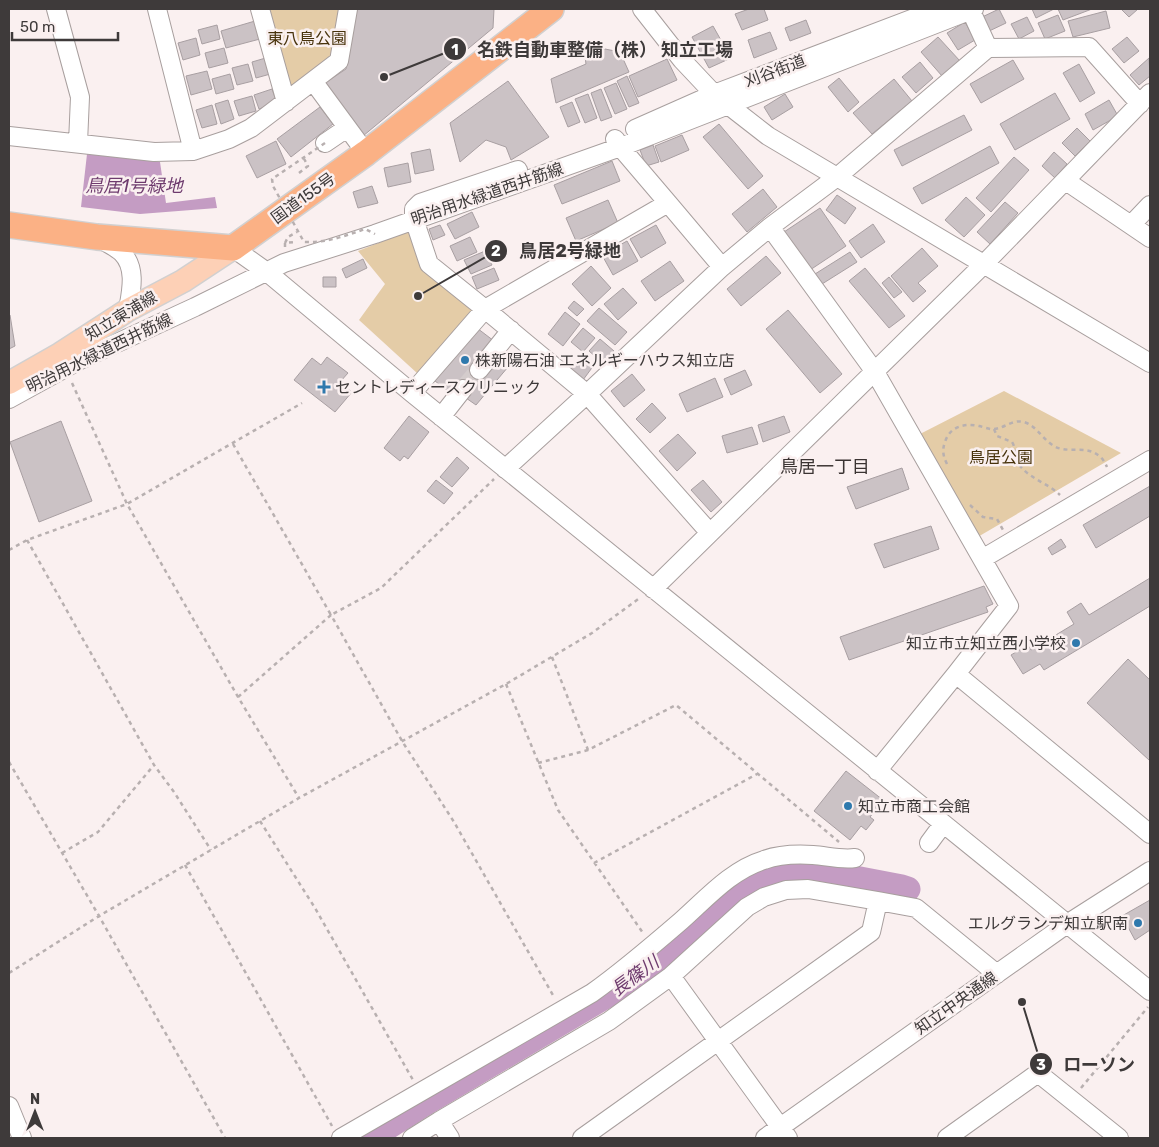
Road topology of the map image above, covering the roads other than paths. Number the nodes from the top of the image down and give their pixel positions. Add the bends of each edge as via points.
1 (56, 9) edge
2 (158, 9) edge
3 (260, 9) edge
4 (348, 9) edge
5 (551, 9) edge
6 (642, 9) edge
7 (938, 9) edge
8 (972, 9) edge
9 (988, 48) junction
10 (313, 81) junction
11 (1145, 99) edge
12 (720, 100) junction
13 (286, 102) junction
14 (347, 128) junction
15 (9, 136) edge
16 (78, 143) junction
17 (325, 143) road end
18 (611, 143) junction
19 (193, 151) junction
20 (366, 153) junction
21 (837, 177) junction
22 (1066, 181) junction
23 (668, 203) junction
24 (1150, 205) edge
25 (414, 219) junction
26 (9, 225) edge
27 (1131, 225) junction
28 (770, 227) junction
29 (97, 237) junction
30 (1150, 238) edge
31 (233, 248) junction
32 (984, 264) junction
33 (722, 267) junction
34 (267, 272) junction
35 (485, 309) junction
36 (128, 310) junction
37 (511, 330) junction
38 (1150, 364) edge
39 (479, 370) tunnel mouth
40 (875, 372) junction
41 (9, 383) edge
42 (464, 389) tunnel mouth
43 (412, 394) junction
44 (588, 394) junction
45 (9, 399) edge
46 (441, 417) junction
47 (1150, 460) edge
48 (505, 469) junction
49 (710, 533) junction
50 (982, 559) junction
51 (653, 589) junction
52 (956, 674) junction
53 (877, 771) junction
54 (943, 824) junction
55 (1150, 834) edge
56 (929, 843) dead end
57 (855, 858) road end
58 (1150, 872) edge
59 (878, 901) junction
60 (1067, 924) junction
61 (997, 974) junction
62 (671, 976) junction
63 (1150, 991) edge
64 (717, 1042) junction
65 (9, 1106) edge
66 (438, 1121) junction
67 (784, 1133) edge
68 (337, 1134) edge
69 (22, 1138) edge
70 (412, 1138) edge
71 (450, 1138) edge
72 (582, 1138) edge
73 (765, 1138) edge
74 (946, 1138) edge
75 (1119, 1138) edge

1 - 16 street via 80,97
2 - 19 street
3 - 13 street
4 - 10 street via 339,61
5 - 20 highway, 国道155号
6 - 12 street via 682,60
7 - 12 street, 刈谷街道
8 - 9 street
8 - 12 street
9 - 11 street via 1089,47
9 - 21 street
10 - 13 street
10 - 14 street
11 - 22 street
12 - 18 street, 刈谷街道
12 - 21 street via 768,136
13 - 19 street via 252,128
14 - 17 street
14 - 20 street
15 - 16 street
16 - 19 street via 154,152
18 - 23 street
18 - 25 street, 明治用水緑道西井筋線
18 - 25 street, 刈谷街道 via 420,202 414,209
20 - 31 highway, 国道155号
21 - 28 street
21 - 32 street
22 - 27 street
22 - 32 street
23 - 33 street
23 - 35 street
24 - 27 street
25 - 34 street, 明治用水緑道西井筋線 via 284,263
25 - 35 street via 429,264
26 - 29 highway
27 - 30 street
28 - 33 street
28 - 40 street
29 - 31 highway
29 - 36 street via 123,254 130,267 132,282
31 - 34 street
31 - 36 main road, 知立東浦線 via 183,281
32 - 38 street
32 - 40 street
33 - 44 street
34 - 43 street
34 - 45 street, 明治用水緑道西井筋線 via 78,361
35 - 37 street
35 - 43 street
36 - 41 main road, 知立東浦線
37 - 39 street
37 - 44 street
40 - 49 street
40 - 50 street
42 - 46 street
43 - 46 street
44 - 48 street
44 - 49 street
46 - 48 street
47 - 50 street
48 - 51 street
49 - 51 street
50 - 52 street via 1009,606
51 - 53 street
52 - 53 street
52 - 55 street
53 - 54 street
54 - 56 street
54 - 60 street
57 - 68 street via 787,855 746,868 724,882 618,975 562,1012 420,1092
58 - 60 street, 知立中央通線
59 - 61 street via 916,908
59 - 62 street via 808,889 786,890 764,897 747,907
59 - 64 street via 870,932
60 - 61 street, 知立中央通線
60 - 63 street
61 - 67 street, 知立中央通線
62 - 64 street
62 - 66 street via 609,1021
64 - 67 street
64 - 72 street
65 - 69 street
66 - 70 street
66 - 71 street
67 - 73 street, 知立中央通線
74 - 75 street via 1038,1073

